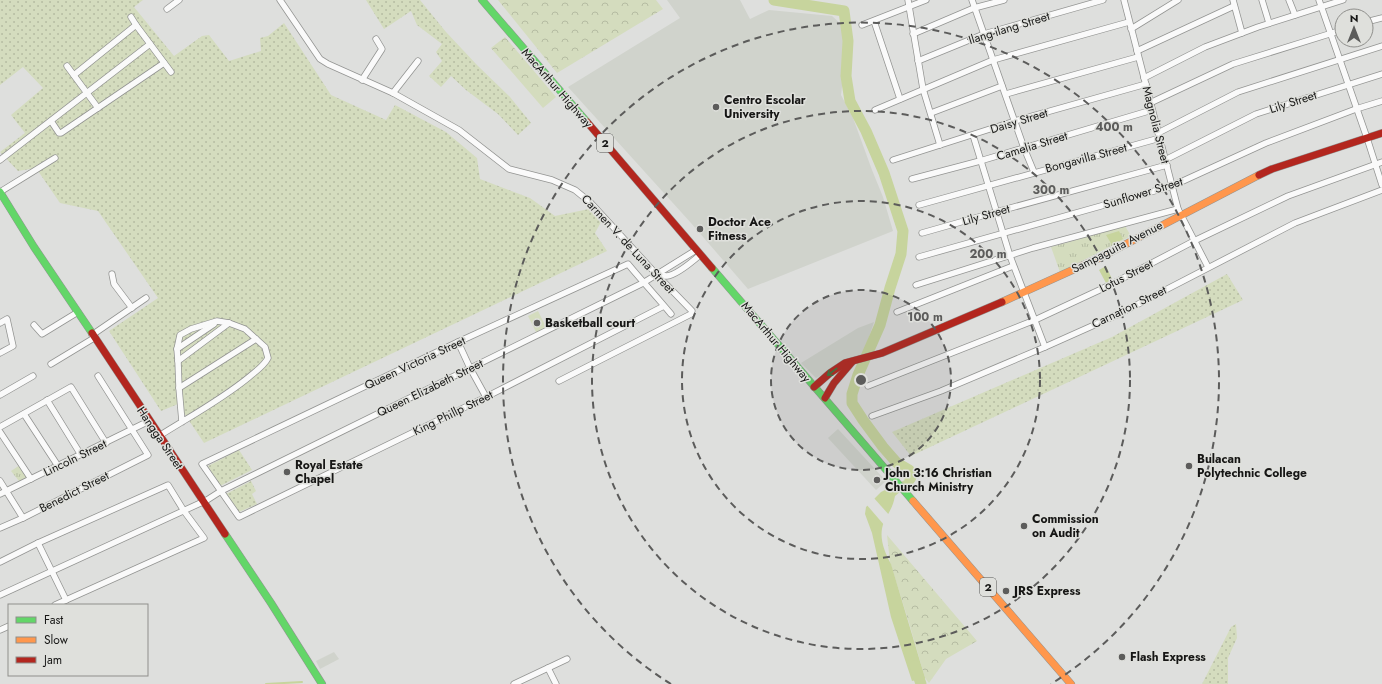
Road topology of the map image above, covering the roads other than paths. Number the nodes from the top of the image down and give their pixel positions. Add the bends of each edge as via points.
1 (179, 0) edge
2 (280, 0) edge
3 (482, 0) edge
4 (908, 0) edge
5 (926, 0) edge
6 (972, 0) edge
7 (1004, 0) edge
8 (1103, 0) edge
9 (1124, 0) edge
10 (1178, 0) edge
11 (1262, 0) edge
12 (1289, 0) edge
13 (1319, 0) edge
14 (1343, 0) edge
15 (1233, 3) edge
16 (1321, 6) junction
17 (909, 7) junction
18 (974, 8) junction
19 (167, 9) dead end
20 (1295, 15) junction
21 (131, 17) dead end
22 (874, 21) junction
23 (1129, 22) junction
24 (1269, 23) junction
25 (136, 25) junction
26 (862, 25) dead end
27 (1131, 29) junction
28 (1334, 32) edge
29 (1242, 33) junction
30 (1331, 33) junction
31 (913, 34) junction
32 (984, 34) junction
33 (376, 39) dead end
34 (150, 44) junction
35 (1382, 46) edge
36 (1137, 54) junction
37 (1340, 59) junction
38 (993, 60) junction
39 (418, 61) dead end
40 (918, 61) junction
41 (164, 63) junction
42 (67, 66) dead end
43 (171, 72) dead end
44 (1382, 74) edge
45 (74, 75) junction
46 (1144, 78) junction
47 (362, 80) junction
48 (1146, 84) junction
49 (1348, 85) junction
50 (1002, 86) junction
51 (923, 89) junction
52 (87, 92) junction
53 (393, 93) junction
54 (1006, 94) junction
55 (900, 99) junction
56 (1382, 101) edge
57 (1150, 103) junction
58 (98, 108) junction
59 (1356, 109) junction
60 (875, 110) dead end
61 (1152, 110) junction
62 (931, 113) junction
63 (51, 121) junction
64 (1015, 121) junction
65 (1382, 133) edge
66 (973, 135) junction
67 (1159, 136) junction
68 (1367, 138) junction
69 (940, 145) junction
70 (1024, 148) junction
71 (55, 158) dead end
72 (0, 160) edge
73 (893, 160) dead end
74 (980, 161) junction
75 (1382, 162) edge
76 (1166, 163) junction
77 (1375, 164) junction
78 (1034, 172) junction
79 (912, 179) dead end
80 (1382, 185) edge
81 (987, 186) junction
82 (1172, 186) junction
83 (1382, 190) edge
84 (1, 195) edge
85 (919, 205) dead end
86 (996, 212) junction
87 (1179, 212) junction
88 (922, 234) dead end
89 (1003, 234) junction
90 (1194, 242) junction
91 (698, 252) junction
92 (1010, 256) junction
93 (919, 257) dead end
94 (679, 261) junction
95 (1013, 266) junction
96 (684, 267) junction
97 (1208, 267) junction
98 (112, 274) dead end
99 (657, 275) junction
100 (643, 283) junction
101 (916, 285) dead end
102 (1023, 293) junction
103 (146, 298) dead end
104 (664, 306) junction
105 (132, 308) junction
106 (78, 312) junction
107 (896, 312) dead end
108 (671, 314) dead end
109 (1035, 320) junction
110 (217, 321) junction
111 (0, 323) edge
112 (229, 323) junction
113 (34, 325) dead end
114 (93, 336) junction
115 (256, 339) junction
116 (458, 342) junction
117 (1045, 347) junction
118 (176, 349) junction
119 (0, 353) edge
120 (178, 361) junction
121 (854, 361) junction
122 (51, 364) dead end
123 (470, 368) junction
124 (33, 376) dead end
125 (98, 376) dead end
126 (559, 381) dead end
127 (868, 386) dead end
128 (814, 387) junction
129 (179, 388) junction
130 (0, 395) edge
131 (486, 397) junction
132 (825, 398) junction
133 (46, 400) junction
134 (24, 414) junction
135 (872, 416) dead end
136 (148, 421) junction
137 (182, 422) junction
138 (0, 427) edge
139 (132, 430) junction
140 (0, 432) edge
141 (159, 436) junction
142 (106, 443) junction
143 (81, 455) junction
144 (58, 466) junction
145 (31, 479) junction
146 (0, 481) edge
147 (7, 490) junction
148 (221, 492) junction
149 (0, 494) edge
150 (202, 502) junction
151 (184, 511) junction
152 (23, 518) junction
153 (0, 528) edge
154 (38, 543) junction
155 (0, 562) edge
156 (52, 571) junction
157 (0, 595) edge
158 (66, 600) junction
159 (57, 604) edge
160 (567, 659) dead end
161 (548, 668) junction
162 (529, 677) junction
163 (322, 684) edge
164 (514, 684) edge
165 (532, 684) edge
166 (556, 684) edge
167 (1071, 684) edge

1 - 19 street
2 - 47 street, Carmen V. de Luna Street via 320,59
3 - 91 main road, MacArthur Highway / 2
4 - 17 street
5 - 17 street
6 - 18 street
7 - 18 street
8 - 32 street, Ilang-ilang Street
9 - 23 street, Magnolia Street
10 - 27 street
11 - 24 street
12 - 20 street
13 - 16 street
14 - 16 street
15 - 29 street
15 - 36 street
16 - 20 street
16 - 30 street
17 - 22 street
17 - 31 street
18 - 31 street
18 - 32 street
20 - 24 street
21 - 25 street
22 - 26 street
22 - 55 street
23 - 27 street, Magnolia Street
23 - 38 street
24 - 29 street
25 - 34 street
25 - 45 street
27 - 36 street, Magnolia Street
28 - 30 street
29 - 46 street via 1205,47
30 - 37 street
30 - 57 street via 1234,64
31 - 40 street
32 - 38 street
32 - 40 street, Ilang-ilang Street
33 - 47 street via 382,49
34 - 41 street
34 - 52 street
35 - 37 street, Bongavilla Street
36 - 46 street, Magnolia Street
36 - 54 street
37 - 49 street
37 - 67 street, Bongavilla Street via 1238,92
38 - 50 street
38 - 51 street
39 - 53 street
40 - 51 street
41 - 43 street
41 - 58 street
42 - 45 street
44 - 49 street, Lily Street
45 - 52 street
46 - 48 street, Magnolia Street
47 - 53 street, Carmen V. de Luna Street
48 - 57 street, Magnolia Street
48 - 64 street, Daisy Street
49 - 59 street
49 - 76 street, Lily Street via 1256,114
50 - 54 street
50 - 62 street
51 - 55 street
51 - 62 street
52 - 58 street
52 - 63 street
53 - 99 street, Carmen V. de Luna Street via 459,130 509,169 552,180 575,190 591,203
54 - 64 street
55 - 60 street
56 - 59 street, Sunflower Street
57 - 61 street, Magnolia Street
58 - 63 street via 61,133
59 - 68 street
59 - 82 street, Sunflower Street via 1266,143
61 - 67 street, Magnolia Street
61 - 70 street, Camelia Street
62 - 69 street
63 - 72 street
64 - 66 street, Daisy Street
64 - 70 street
65 - 68 main road, Sampaguita Avenue
66 - 69 street, Daisy Street
66 - 74 street
67 - 76 street, Magnolia Street
67 - 78 street, Bongavilla Street
68 - 77 street
68 - 87 main road, Sampaguita Avenue via 1272,169
69 - 73 street, Daisy Street
70 - 74 street, Camelia Street
70 - 78 street
71 - 84 street
74 - 79 street, Camelia Street
74 - 81 street
75 - 77 street, Lotus Street
76 - 82 street, Magnolia Street
76 - 86 street, Lily Street
77 - 80 street
77 - 90 street, Lotus Street via 1288,196
78 - 81 street, Bongavilla Street
81 - 85 street, Bongavilla Street
81 - 86 street
82 - 87 street, Magnolia Street
82 - 89 street, Sunflower Street
83 - 97 street, Carnation Street via 1295,223
84 - 106 main road, Hangga Street
86 - 88 street, Lily Street
86 - 89 street
87 - 90 street, Magnolia Street
87 - 92 street
87 - 102 main road, Sampaguita Avenue via 1101,257
89 - 92 street
89 - 93 street, Sunflower Street
90 - 97 street, Magnolia Street
90 - 109 street, Lotus Street
91 - 94 street, Queen Elizabeth Street
91 - 96 street, Queen Elizabeth Street
91 - 128 main road, MacArthur Highway / 2
92 - 95 street
92 - 101 street
94 - 96 street
94 - 99 street, Queen Elizabeth Street
95 - 102 street
95 - 107 street
96 - 99 street, Queen Elizabeth Street via 667,276
97 - 117 street, Carnation Street via 1119,314
98 - 105 street via 114,284
99 - 100 street, Queen Elizabeth Street
99 - 126 street, Carmen V. de Luna Street via 692,311 692,314
100 - 104 street
100 - 116 street, Queen Victoria Street via 628,264
100 - 123 street, Queen Elizabeth Street
102 - 109 street
102 - 121 main road, Sampaguita Avenue via 882,353
103 - 105 street
104 - 108 street
104 - 131 street, King Phillp Street
105 - 114 street
106 - 113 street via 42,334
106 - 114 main road, Hangga Street
109 - 117 street
109 - 127 street, Lotus Street
110 - 112 street
110 - 118 street
110 - 118 street via 191,329 180,336
111 - 119 street via 8,319 13,346
112 - 115 street via 245,328
112 - 120 street
114 - 122 street
114 - 136 main road, Hangga Street
115 - 129 street
115 - 137 street via 265,348 268,358 265,364 236,388
116 - 123 street
116 - 148 street, Queen Victoria Street via 202,464
117 - 135 street, Carnation Street via 941,391
118 - 120 street
120 - 129 street
121 -> 128 main road, Sampaguita Avenue via 833,370
121 - 132 main road via 834,382
123 - 131 street
123 - 148 street, Queen Elizabeth Street
124 - 130 street
125 - 139 street
128 - 132 main road, MacArthur Highway / 2
129 - 137 street
131 - 148 street, King Phillp Street via 239,517
132 - 167 main road, MacArthur Highway / 2
133 - 134 street
133 - 142 street via 71,387
133 - 143 street
134 - 138 street
134 - 144 street
136 - 139 street, Lincoln Street
136 - 141 main road, Hangga Street
137 - 141 street
139 - 142 street, Lincoln Street
139 - 152 street, Benedict Street via 148,454
140 - 145 street
141 - 150 main road, Hangga Street
142 - 143 street, Lincoln Street
143 - 144 street, Lincoln Street
144 - 145 street, Lincoln Street
145 - 147 street, Lincoln Street
146 - 147 street
147 - 149 street, Lincoln Street
147 - 152 street
148 - 150 street, Queen Elizabeth Street
150 - 151 street, Queen Elizabeth Street
150 - 163 main road, Hangga Street via 271,603
151 - 154 street via 168,485
151 - 156 street, Queen Elizabeth Street
151 - 158 street via 204,538
152 - 153 street, Benedict Street
154 - 155 street
154 - 156 street
156 - 157 street, Queen Elizabeth Street
156 - 158 street
158 - 159 street
160 - 161 street
161 - 162 street
161 - 166 street
162 - 164 street
162 - 165 street

